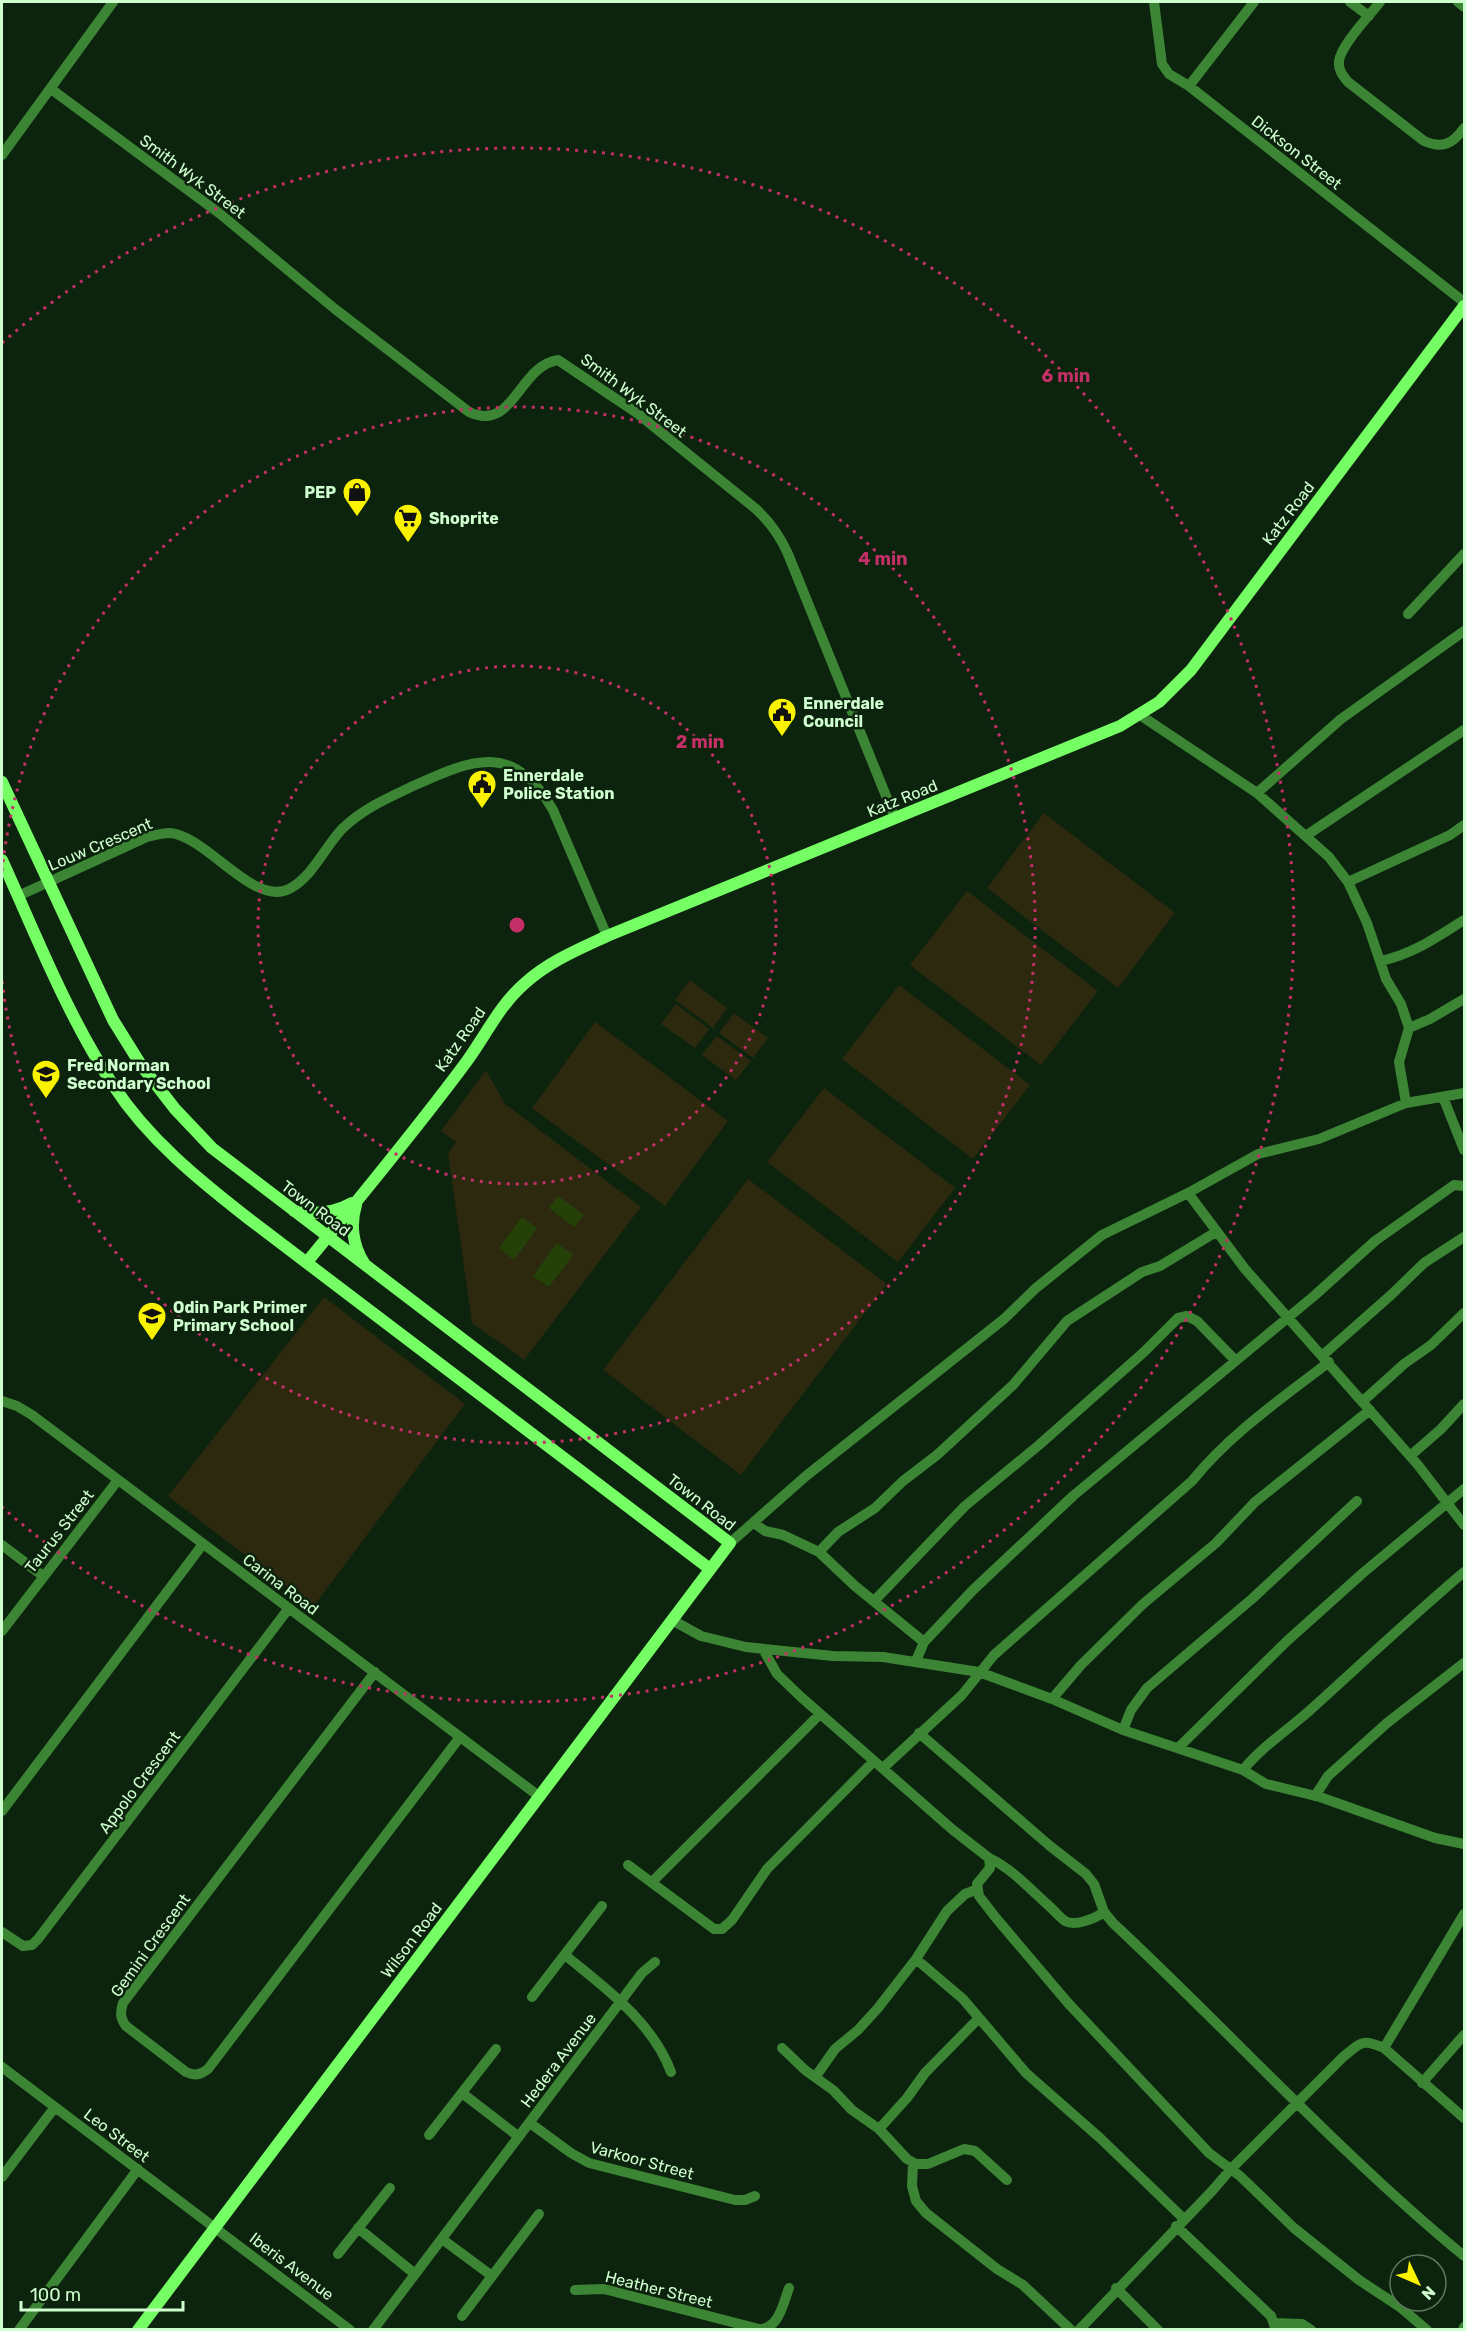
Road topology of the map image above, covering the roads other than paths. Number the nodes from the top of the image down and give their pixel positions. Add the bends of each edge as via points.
1 (113, 2) edge
2 (1154, 2) edge
3 (1254, 2) edge
4 (1350, 2) edge
5 (1380, 2) edge
6 (1458, 2) edge
7 (1464, 7) edge
8 (1369, 16) junction
9 (1189, 86) junction
10 (51, 89) junction
11 (1464, 128) edge
12 (2, 154) edge
13 (1464, 302) edge
14 (1464, 306) edge
15 (1464, 554) edge
16 (1408, 614) dead end
17 (1464, 631) edge
18 (1140, 715) junction
19 (1464, 730) edge
20 (2, 782) edge
21 (1257, 793) junction
22 (895, 818) junction
23 (1464, 825) edge
24 (1306, 835) junction
25 (2, 860) edge
26 (49, 882) junction
27 (1348, 882) junction
28 (18, 896) junction
29 (1464, 920) edge
30 (607, 936) junction
31 (1381, 961) junction
32 (1464, 999) edge
33 (1409, 1028) junction
34 (1464, 1093) edge
35 (1443, 1097) junction
36 (1406, 1103) junction
37 (1464, 1150) edge
38 (1464, 1186) edge
39 (1188, 1193) junction
40 (359, 1199) junction
41 (293, 1211) junction
42 (1216, 1232) junction
43 (1464, 1237) edge
44 (327, 1238) junction
45 (307, 1262) junction
46 (366, 1267) junction
47 (1464, 1313) edge
48 (1287, 1316) junction
49 (1326, 1358) junction
50 (1235, 1360) junction
51 (2, 1401) edge
52 (1363, 1401) junction
53 (1464, 1404) edge
54 (1370, 1410) junction
55 (1410, 1456) junction
56 (118, 1480) junction
57 (1464, 1490) edge
58 (1357, 1501) dead end
59 (1447, 1502) junction
60 (754, 1523) junction
61 (1464, 1525) edge
62 (730, 1543) junction
63 (203, 1544) junction
64 (2, 1545) edge
65 (819, 1552) junction
66 (710, 1569) junction
67 (1464, 1572) edge
68 (43, 1576) junction
69 (874, 1600) junction
70 (289, 1608) junction
71 (672, 1620) junction
72 (2, 1631) edge
73 (924, 1642) junction
74 (763, 1649) junction
75 (916, 1661) junction
76 (1464, 1663) edge
77 (375, 1672) junction
78 (979, 1672) junction
79 (1052, 1699) junction
80 (820, 1714) junction
81 (1123, 1730) junction
82 (919, 1733) junction
83 (460, 1737) junction
84 (1178, 1748) junction
85 (878, 1765) junction
86 (1243, 1770) junction
87 (1316, 1796) junction
88 (540, 1797) junction
89 (2, 1811) edge
90 (1464, 1844) edge
91 (989, 1858) junction
92 (628, 1865) dead end
93 (652, 1882) junction
94 (978, 1889) junction
95 (602, 1906) dead end
96 (1104, 1912) junction
97 (1464, 1914) edge
98 (2, 1932) edge
99 (565, 1955) junction
100 (916, 1959) junction
101 (655, 1962) dead end
102 (532, 1997) dead end
103 (621, 2001) junction
104 (979, 2018) junction
105 (1464, 2034) edge
106 (782, 2048) dead end
107 (1384, 2048) junction
108 (496, 2049) dead end
109 (2, 2067) edge
110 (671, 2072) dead end
111 (816, 2076) junction
112 (1422, 2083) junction
113 (462, 2092) junction
114 (1298, 2102) junction
115 (55, 2107) junction
116 (1464, 2118) edge
117 (530, 2123) junction
118 (879, 2129) junction
119 (429, 2135) dead end
120 (519, 2137) junction
121 (913, 2163) junction
122 (138, 2169) junction
123 (1231, 2169) junction
124 (2, 2177) edge
125 (1007, 2180) dead end
126 (390, 2188) dead end
127 (756, 2196) dead end
128 (539, 2214) dead end
129 (1180, 2222) junction
130 (215, 2227) junction
131 (358, 2228) junction
132 (442, 2239) junction
133 (338, 2254) dead end
134 (1464, 2256) edge
135 (415, 2274) junction
136 (492, 2276) junction
137 (789, 2288) dead end
138 (1116, 2288) junction
139 (575, 2290) dead end
140 (462, 2316) dead end
141 (734, 2326) edge
142 (1275, 2326) edge
143 (19, 2330) edge
144 (138, 2330) edge
145 (350, 2330) edge
146 (373, 2330) edge
147 (1071, 2330) edge
148 (1078, 2330) edge
149 (1158, 2330) edge
150 (1311, 2330) edge
151 (1427, 2330) edge

1 - 10 street
2 - 9 street, Dickson Street via 1162,64 1169,74
3 - 9 street
4 - 8 street
5 - 8 street
6 - 7 street
8 - 11 street via 1339,60 1340,72 1348,82 1424,141 1436,146 1448,144
9 - 13 street, Dickson Street
10 - 12 street
10 - 22 street, Smith Wyk Street via 219,213 469,412 481,417 498,414 540,366 558,360 638,413 756,509 768,520 788,554
14 - 18 street, Katz Road via 1191,670
15 - 16 street
17 - 21 street via 1341,719
18 - 21 street
18 - 22 street, Katz Road
19 - 24 street
20 - 26 street, Town Road
21 - 24 street
22 - 30 street, Katz Road
23 - 27 street
24 - 27 street
25 - 28 street
26 - 28 street, Louw Crescent
26 - 30 street, Louw Crescent via 147,837 170,833 190,840 263,890 284,891 299,882 343,828 367,808 441,774 484,760 514,768 546,798
26 - 41 street, Town Road via 113,1020 141,1065 212,1148
27 - 31 street
28 - 45 street via 84,1037 114,1087 191,1174
29 - 31 street via 1420,948
30 - 40 street, Katz Road via 538,972 506,1003 467,1061
31 - 33 street
32 - 33 street
33 - 36 street via 1399,1062
34 - 35 street
35 - 36 street
35 - 37 street
36 - 39 street via 1319,1138 1258,1154
38 - 48 street via 1454,1185 1375,1240
39 - 42 street
39 - 60 street via 1085,1247 1004,1319 862,1430
40 - 41 street via 332,1211
40 - 44 street, Katz Road
40 - 46 street via 353,1234
41 - 44 street, Town Road
42 - 48 street
42 - 65 street via 1160,1266 1142,1272 1067,1321 1013,1385 875,1509 838,1532
43 - 49 street via 1424,1263
44 - 45 street, Katz Road
44 - 46 street, Town Road
45 - 66 street
46 - 62 street, Town Road
47 - 52 street
48 - 49 street
48 - 50 street
49 - 52 street
49 - 78 street
50 - 69 street via 1197,1321 1187,1316 1178,1318 1039,1446 966,1506
50 - 73 street via 1073,1496
51 - 56 street, Carina Road via 32,1415
52 - 54 street
53 - 55 street
54 - 55 street
54 - 79 street via 1255,1502 1216,1543 1143,1604
55 - 59 street
56 - 63 street, Carina Road
56 - 68 street, Taurus Street
57 - 59 street
58 - 81 street via 1253,1598 1147,1688
59 - 61 street
59 - 84 street via 1287,1641
60 - 62 street
60 - 65 street
62 - 66 street, Town Road
63 - 70 street, Carina Road
63 - 89 street
64 - 68 street
65 - 69 street
66 - 71 street, Wilson Road
67 - 86 street via 1258,1752
68 - 72 street, Taurus Street
69 - 73 street
70 - 77 street, Carina Road
70 - 98 street, Appolo Crescent via 38,1939 23,1946
71 - 74 street via 700,1636
71 - 88 street, Wilson Road
73 - 75 street
74 - 75 street
74 - 80 street via 777,1674
75 - 78 street
76 - 87 street via 1336,1768
77 - 83 street, Carina Road
77 - 83 street, Gemini Crescent via 123,2004 121,2019 126,2026 177,2065 193,2075 208,2069
78 - 79 street
78 - 82 street via 962,1695
79 - 81 street
80 - 85 street
80 - 93 street
81 - 84 street
82 - 85 street
82 - 96 street via 1086,1874
83 - 88 street, Carina Road
84 - 86 street
85 - 91 street
85 - 93 street via 767,1869 722,1929 714,1929
86 - 87 street via 1266,1784
87 - 90 street via 1435,1838
88 - 130 street, Wilson Road
91 - 94 street via 990,1868 977,1884
91 - 96 street via 1023,1882 1066,1922
92 - 93 street
94 - 100 street via 965,1894 947,1911
94 - 123 street via 996,1918 1068,2003 1209,2153
95 - 99 street
96 - 114 street
97 - 107 street
99 - 102 street
99 - 103 street
100 - 104 street
100 - 111 street via 858,2030 835,2049
101 - 103 street, Hedera Avenue
103 - 110 street via 658,2045
103 - 117 street, Hedera Avenue
104 - 118 street via 925,2073
104 - 129 street via 1026,2073 1100,2138
105 - 112 street
106 - 111 street
107 - 112 street
107 - 114 street via 1369,2042 1359,2044
108 - 113 street
109 - 115 street, Leo Street
111 - 118 street
112 - 116 street
113 - 119 street
113 - 120 street
114 - 123 street
114 - 134 street via 1370,2174
115 - 122 street, Leo Street
115 - 124 street
117 - 120 street, Hedera Avenue
117 - 127 street, Varkoor Street via 589,2163 735,2200
118 - 121 street
120 - 132 street, Hedera Avenue
121 - 125 street via 928,2164 964,2150 975,2151
121 - 147 street via 912,2186 916,2201 926,2214 1023,2285
122 - 130 street, Leo Street
122 - 143 street
123 - 129 street
123 - 151 street via 1294,2228
126 - 131 street
128 - 136 street
129 - 138 street
129 - 142 street via 1271,2316
130 - 144 street, Wilson Road
130 - 145 street, Iberis Avenue
131 - 133 street
131 - 135 street
132 - 135 street, Hedera Avenue
132 - 136 street
135 - 146 street, Hedera Avenue
136 - 140 street
137 - 141 street, Heather Street via 772,2326
138 - 148 street
138 - 149 street
139 - 141 street, Heather Street via 604,2289
142 - 150 street via 1302,2324

